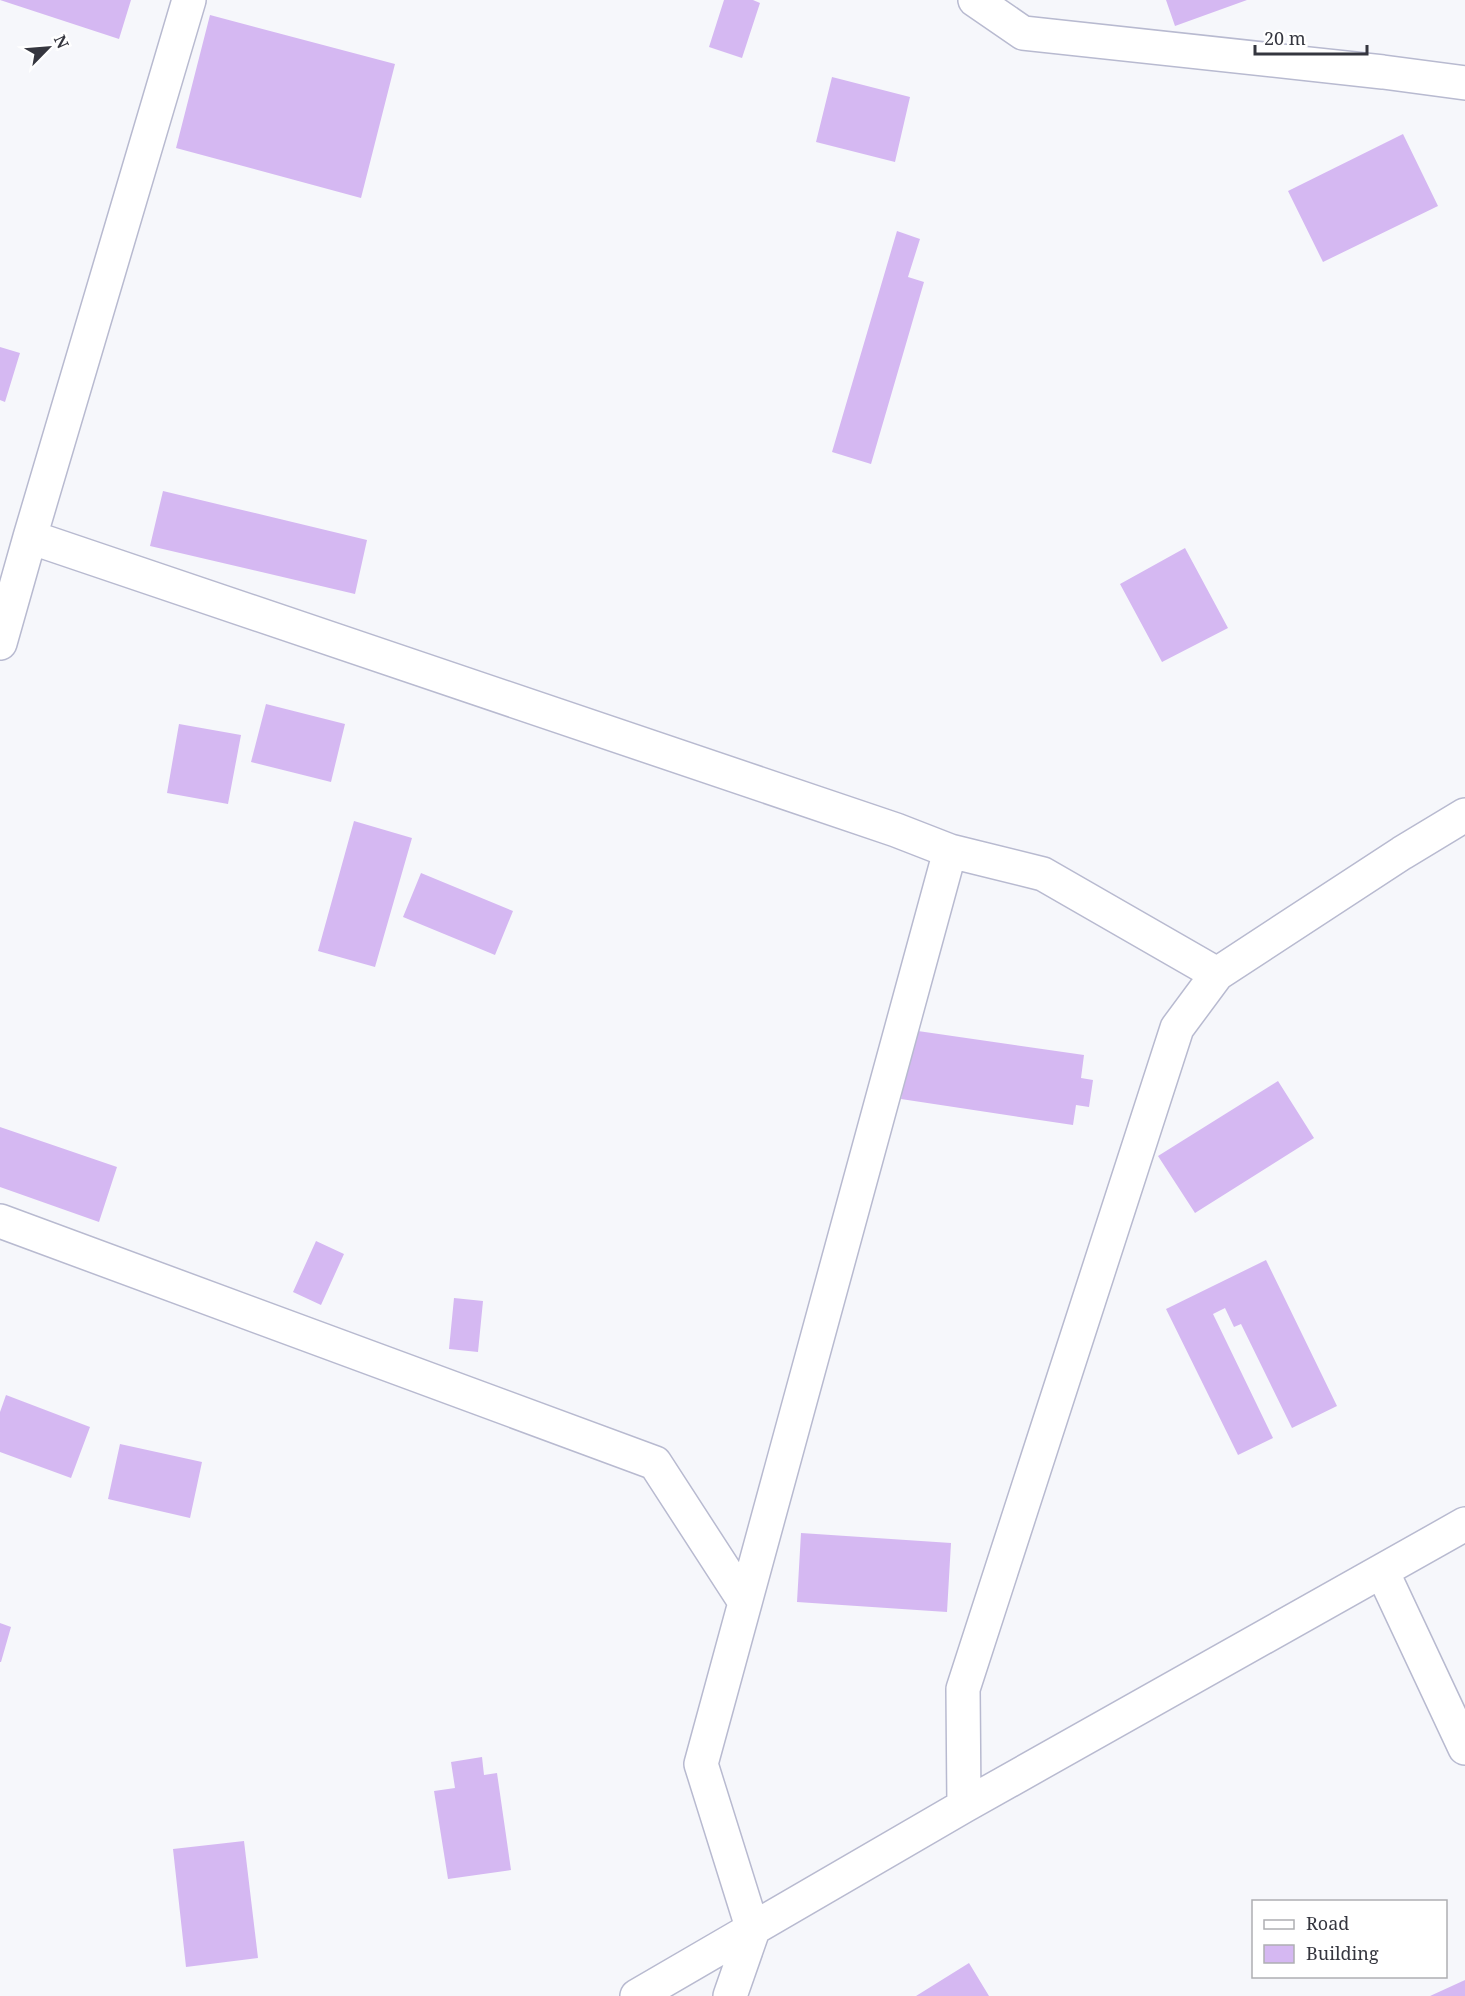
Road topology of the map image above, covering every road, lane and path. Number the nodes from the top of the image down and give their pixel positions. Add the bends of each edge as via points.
1 (189, 0) edge
2 (975, 0) edge
3 (1465, 83) edge
4 (30, 537) junction
5 (0, 644) edge
6 (1465, 815) edge
7 (950, 851) junction
8 (1217, 974) junction
9 (0, 1221) edge
10 (1465, 1524) edge
11 (1382, 1571) junction
12 (745, 1602) junction
13 (1465, 1748) edge
14 (964, 1806) junction
15 (753, 1930) junction
16 (637, 1996) edge
17 (730, 1996) edge

1 - 4 street
2 - 3 street via 1023,33
4 - 5 street
4 - 7 street
6 - 8 street
7 - 8 street via 1043,874
7 - 12 street
8 - 14 street via 1177,1028 963,1689
9 - 12 street via 655,1463
10 - 11 street
11 - 13 street
11 - 14 street
12 - 15 street via 701,1764
14 - 15 street
15 - 16 street
15 - 17 street

